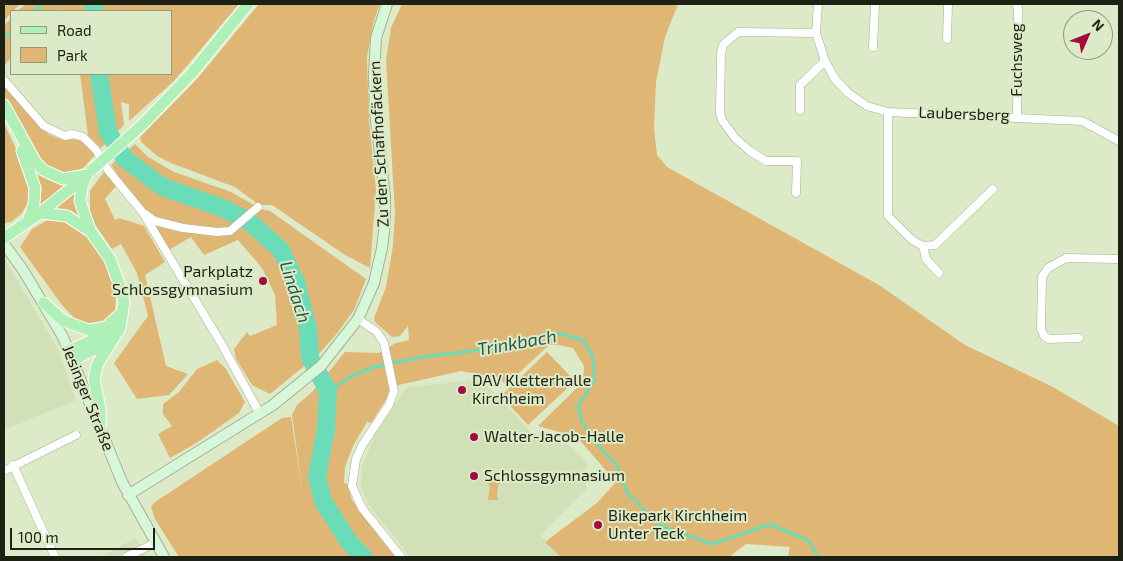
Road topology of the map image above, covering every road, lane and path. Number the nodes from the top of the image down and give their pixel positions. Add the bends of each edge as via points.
1 (248, 4) edge
2 (387, 4) edge
3 (818, 4) edge
4 (876, 4) edge
5 (948, 4) edge
6 (1016, 4) edge
7 (816, 33) junction
8 (947, 39) dead end
9 (873, 47) dead end
10 (825, 61) junction
11 (4, 80) edge
12 (4, 105) edge
13 (800, 110) dead end
14 (888, 112) junction
15 (4, 114) edge
16 (1017, 116) junction
17 (1119, 141) edge
18 (90, 173) junction
19 (993, 190) dead end
20 (796, 193) dead end
21 (255, 209) dead end
22 (40, 213) junction
23 (144, 213) junction
24 (24, 224) junction
25 (91, 232) junction
26 (4, 238) edge
27 (4, 244) edge
28 (923, 246) junction
29 (1119, 259) edge
30 (939, 273) dead end
31 (44, 303) junction
32 (121, 311) junction
33 (358, 318) junction
34 (120, 328) junction
35 (1079, 338) dead end
36 (71, 355) junction
37 (260, 414) junction
38 (100, 430) junction
39 (76, 435) dead end
40 (13, 465) junction
41 (4, 471) edge
42 (128, 495) junction
43 (155, 542) junction
44 (55, 557) edge
45 (126, 557) edge
46 (164, 557) edge
47 (401, 557) edge

1 - 18 main road, bridge via 192,73
2 - 33 street, Zu den Schafhofäckern via 376,38 374,75 385,223 374,283
3 - 7 street, Laubersberg
4 - 9 street
5 - 8 street
6 - 16 street, Fuchsweg
7 - 10 street, Laubersberg
7 - 20 street via 738,32 724,45 721,53 722,120 740,142 766,161 797,161
10 - 13 street via 800,85
10 - 14 street, Laubersberg via 848,93 867,106
11 - 23 street via 44,126 65,136 83,137
12 - 18 main road via 43,170 63,179
14 - 16 street, Laubersberg
14 - 28 street via 888,216 912,240
15 - 24 main road via 34,184 34,204
16 - 17 street, Laubersberg via 1082,121
18 - 22 main road
18 - 25 main road via 82,186 80,201
19 - 28 street via 935,245
21 - 23 street via 230,231 218,232 183,228 156,221
22 - 24 main road
22 - 25 main road via 67,216
23 - 37 street
24 - 26 main road
25 - 32 main road via 110,259 116,274
27 - 31 street, Jesinger Straße
28 - 30 street via 926,259
29 - 35 street via 1066,258 1048,268 1042,277 1041,329 1044,336 1049,339
31 - 32 main road via 64,321 89,330 106,327
31 - 36 street, Jesinger Straße
32 - 34 main road
32 - 36 main road via 110,331
33 - 37 street, Zu den Schafhofäckern via 335,350 303,382
33 - 47 street via 377,332 384,343 394,391 356,459 352,486 362,508
34 - 36 main road via 101,346
34 - 38 main road via 97,365 94,379
36 - 38 street, Jesinger Straße
37 - 42 street, Zu den Schafhofäckern
38 - 42 street, Jesinger Straße
39 - 40 street
40 - 41 street
40 - 44 street
42 - 43 street, Jesinger Straße
43 - 45 street
43 - 46 street, Jesinger Straße

